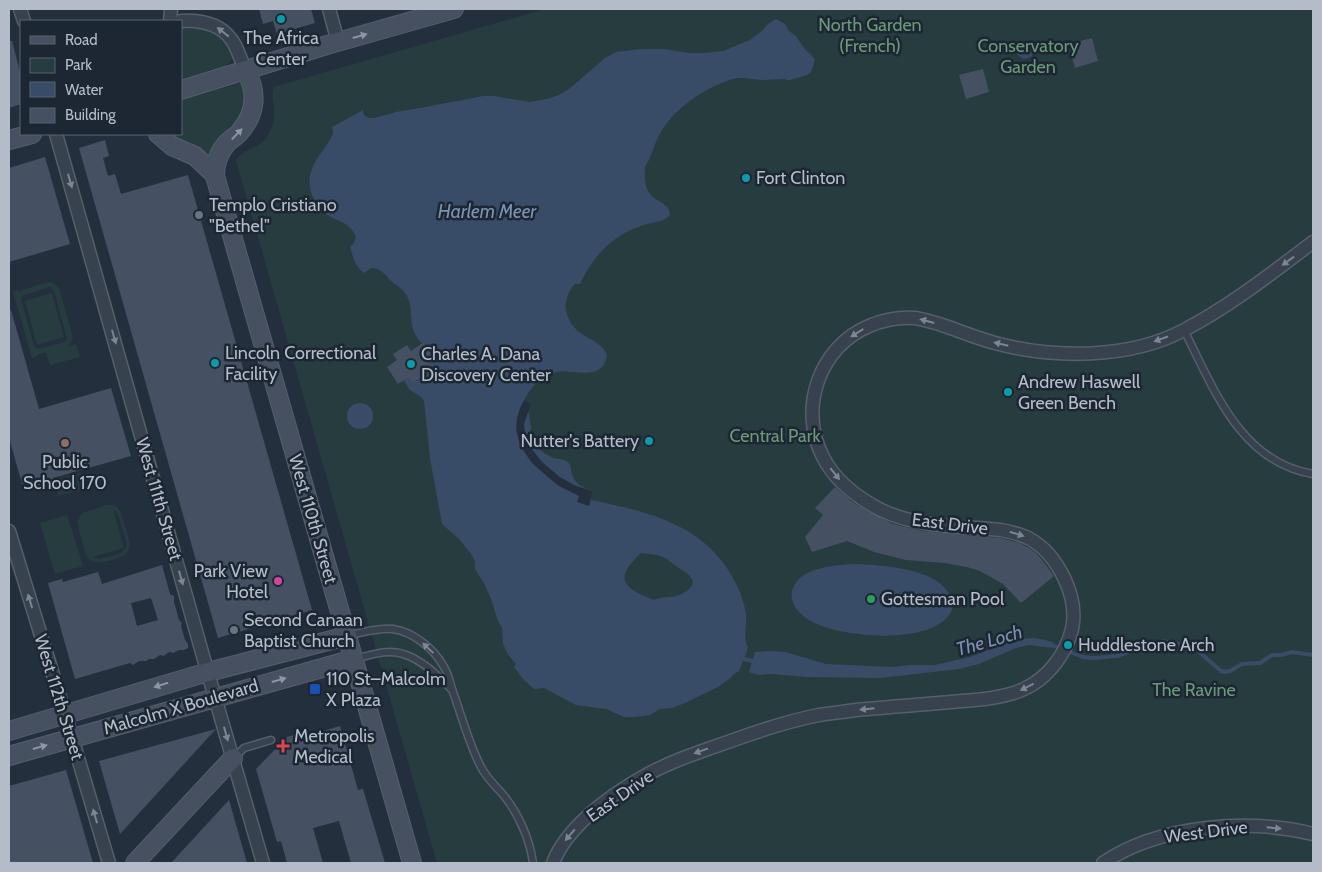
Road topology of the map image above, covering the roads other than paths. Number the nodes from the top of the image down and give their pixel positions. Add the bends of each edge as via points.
1 (329, 9) edge
2 (454, 9) edge
3 (182, 21) edge
4 (338, 42) junction
5 (246, 71) junction
6 (182, 90) edge
7 (28, 135) edge
8 (56, 135) edge
9 (159, 135) edge
10 (9, 140) edge
11 (215, 175) junction
12 (1313, 242) edge
13 (1184, 330) junction
14 (1313, 474) edge
15 (9, 531) edge
16 (347, 636) junction
17 (354, 659) junction
18 (208, 672) junction
19 (452, 690) junction
20 (216, 698) junction
21 (65, 714) junction
22 (9, 731) edge
23 (72, 738) junction
24 (271, 740) dead end
25 (9, 756) edge
26 (233, 758) junction
27 (1313, 834) edge
28 (109, 863) edge
29 (135, 863) edge
30 (263, 863) edge
31 (412, 863) edge
32 (533, 863) edge
33 (554, 863) edge
34 (1103, 863) edge

1 - 4 street
4 -> 2 main road
5 -> 3 street via 231,38 221,30 201,21
4 - 5 main road
5 - 6 main road
11 -> 5 main road via 215,166 223,149 244,126 252,111 253,86
7 - 10 main road
8 -> 18 street, West 111th Street
9 - 11 main road via 172,146 195,156
11 - 16 main road, West 110th Street
12 -> 13 street, East Drive via 1234,299
13 - 14 lane via 1230,418 1240,430 1274,460
13 -> 33 street, East Drive via 1158,341 1125,349 1063,353 996,343 914,318 869,326 845,341 826,362 818,380 812,414 815,436 824,458 839,480 869,503 900,517 934,525 1001,530 1030,539 1051,556 1066,582 1073,611 1070,636 1062,654 1041,678 1014,693 819,715 701,751 642,777 606,802 567,838
21 -> 15 street, West 112th Street
16 - 17 main road, West 110th Street
16 - 18 main road, Malcolm X Boulevard
19 -> 16 lane via 437,657 411,635 385,629
17 - 19 lane via 383,652 403,654 430,670
20 -> 17 main road, Malcolm X Boulevard
17 - 31 main road, West 110th Street
18 - 20 street, West 111th Street
18 -> 21 main road, Malcolm X Boulevard
19 - 32 lane via 481,767 510,805 523,830
20 - 23 main road, Malcolm X Boulevard
20 -> 26 street, West 111th Street
21 - 22 main road, Malcolm X Boulevard
21 - 23 street, West 112th Street
25 -> 23 main road, Malcolm X Boulevard
28 -> 23 street, West 112th Street
24 - 26 lane via 244,748
26 - 29 main road
26 - 30 street, West 111th Street
34 -> 27 street, West Drive via 1152,839 1179,832 1254,826

